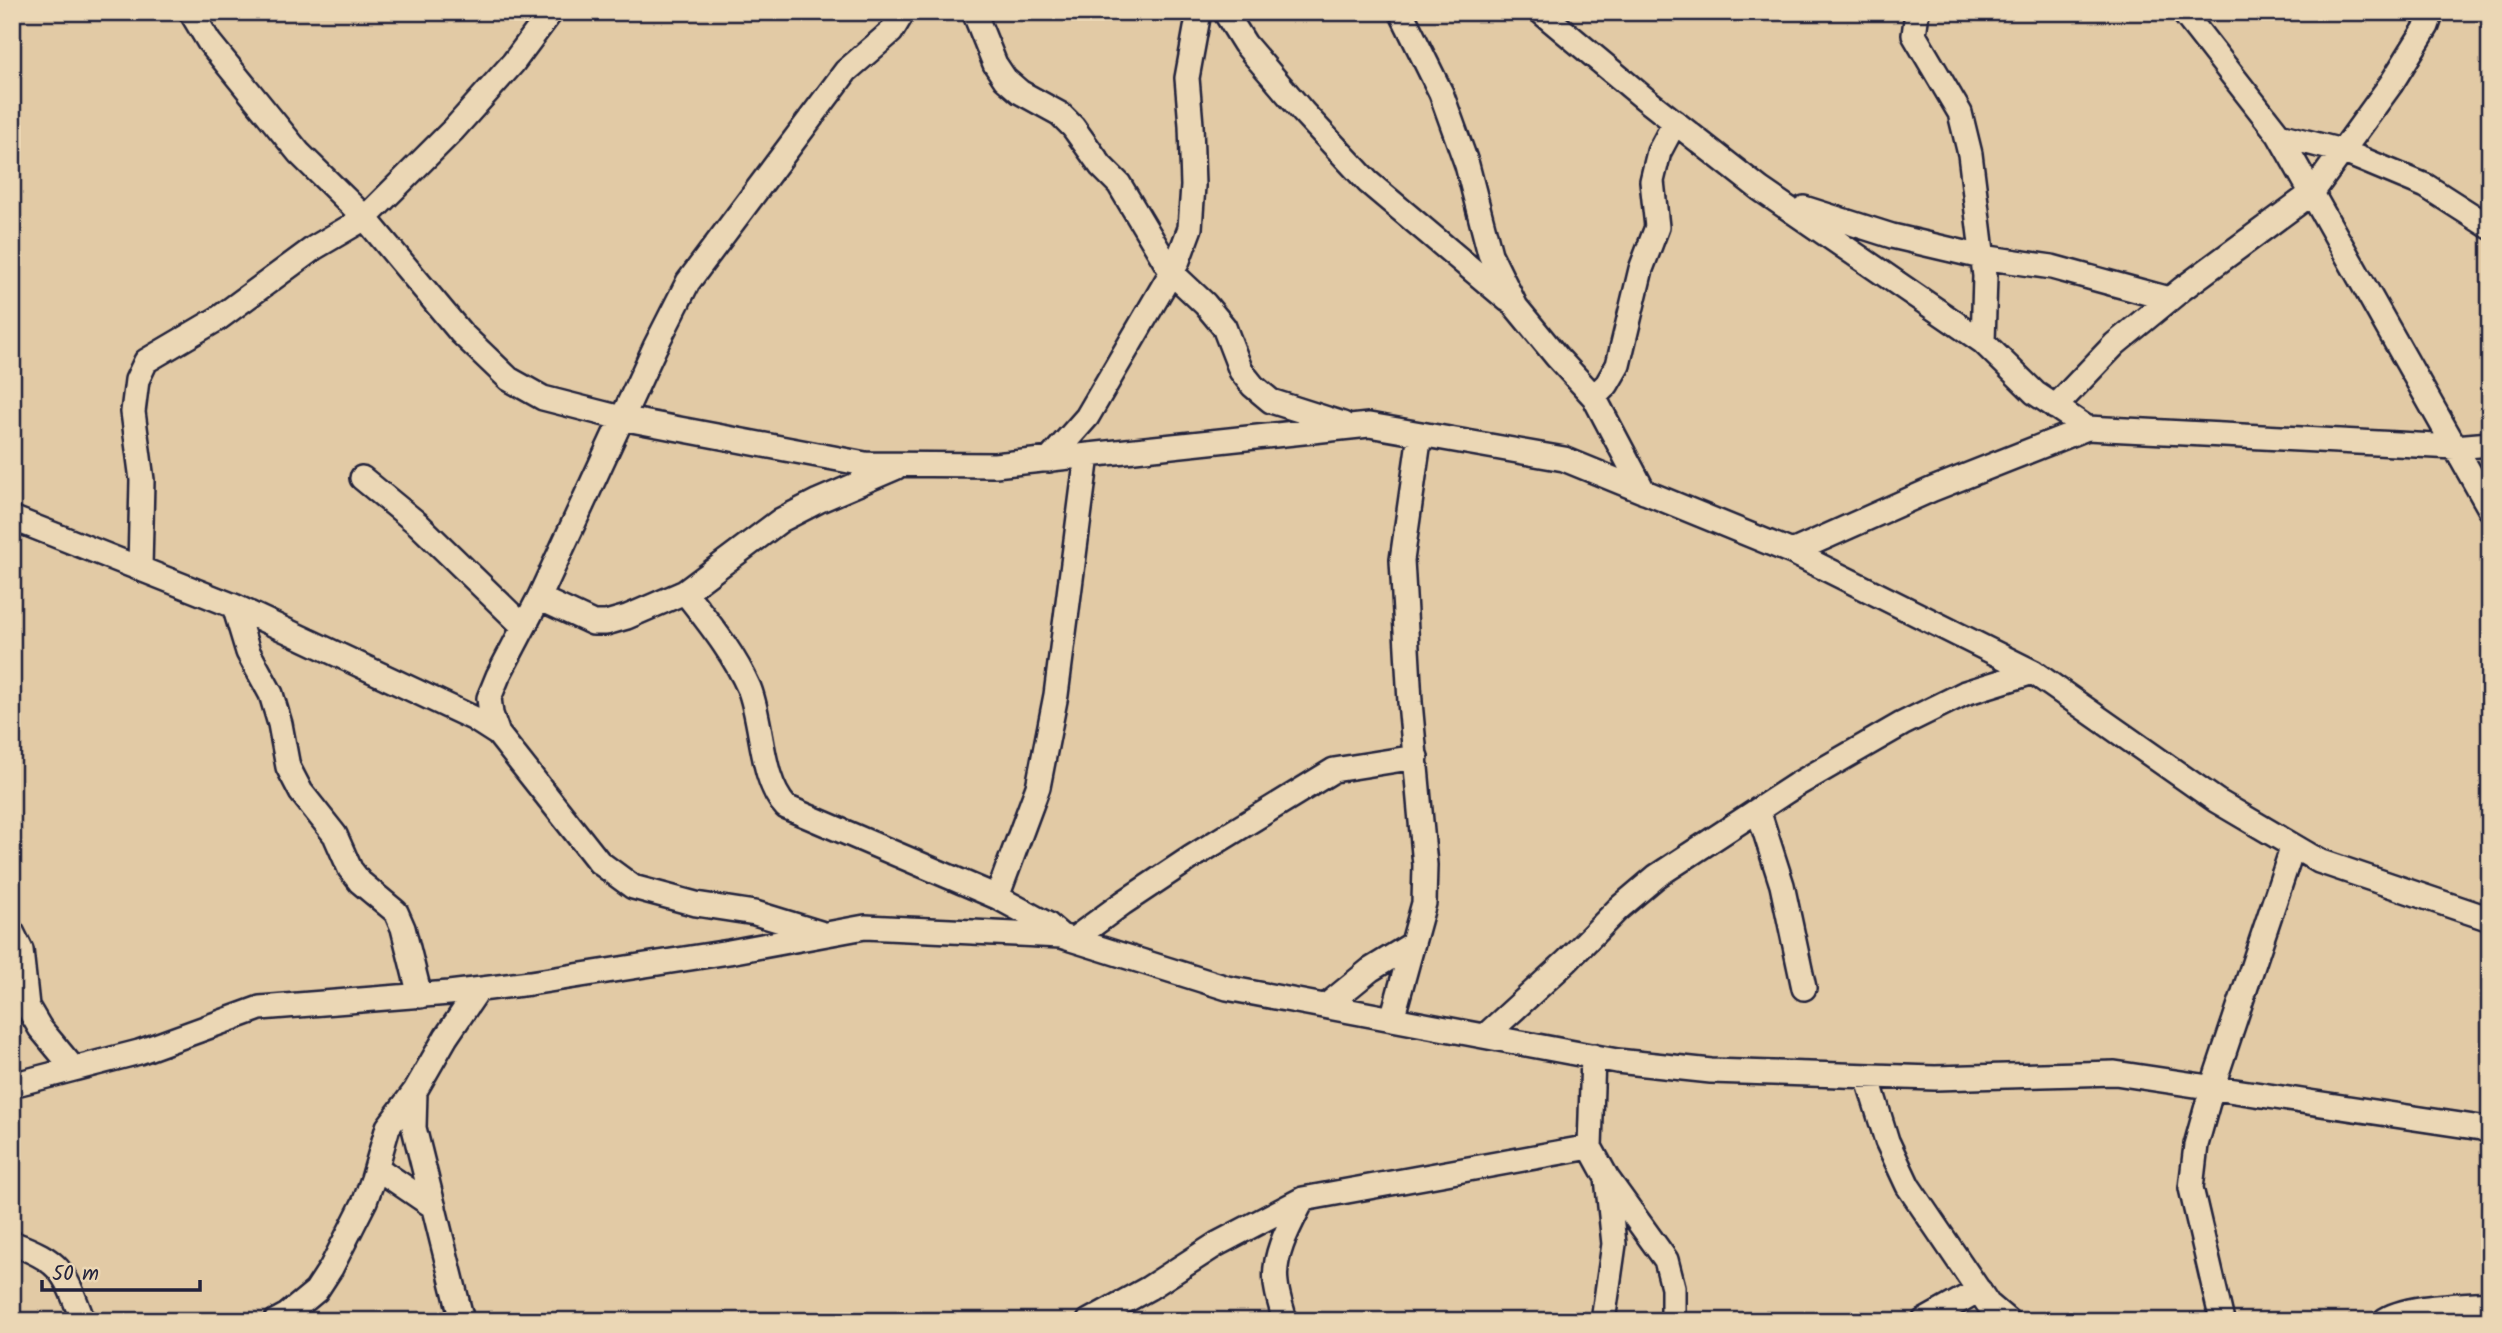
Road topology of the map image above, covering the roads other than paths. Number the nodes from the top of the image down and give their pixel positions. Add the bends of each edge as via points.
1 (191, 12) edge
2 (551, 12) edge
3 (903, 12) edge
4 (974, 12) edge
5 (1199, 12) edge
6 (1225, 12) edge
7 (1401, 12) edge
8 (1541, 12) edge
9 (1917, 12) edge
10 (2183, 12) edge
11 (2432, 12) edge
12 (1675, 122) junction
13 (2279, 135) junction
14 (2342, 151) junction
15 (2312, 194) junction
16 (1777, 200) junction
17 (365, 218) junction
18 (2490, 228) edge
19 (1982, 257) junction
20 (1172, 273) junction
21 (2169, 299) junction
22 (1516, 307) junction
23 (1983, 342) junction
24 (1594, 397) junction
25 (2055, 407) junction
26 (621, 418) junction
27 (1353, 427) junction
28 (2087, 428) junction
29 (1420, 434) junction
30 (2490, 444) edge
31 (2455, 447) junction
32 (1087, 456) junction
33 (1049, 460) junction
34 (903, 464) junction
35 (362, 478) dead end
36 (1644, 492) junction
37 (2490, 509) edge
38 (12, 518) edge
39 (1792, 552) junction
40 (140, 568) junction
41 (685, 592) junction
42 (539, 598) junction
43 (234, 606) junction
44 (523, 626) junction
45 (2032, 672) junction
46 (498, 734) junction
47 (1416, 757) junction
48 (1758, 810) junction
49 (2293, 846) junction
50 (998, 897) junction
51 (2490, 919) edge
52 (12, 932) edge
53 (826, 934) junction
54 (1068, 938) junction
55 (1411, 945) junction
56 (1804, 988) dead end
57 (478, 989) junction
58 (420, 996) junction
59 (1326, 1006) junction
60 (1392, 1019) junction
61 (1485, 1036) junction
62 (1593, 1056) junction
63 (74, 1069) junction
64 (1867, 1076) junction
65 (12, 1085) edge
66 (2212, 1088) junction
67 (415, 1091) junction
68 (2490, 1132) edge
69 (1590, 1147) junction
70 (377, 1168) junction
71 (1607, 1178) junction
72 (1303, 1199) junction
73 (434, 1208) junction
74 (12, 1242) edge
75 (1979, 1290) junction
76 (2490, 1303) edge
77 (83, 1321) edge
78 (276, 1321) edge
79 (462, 1321) edge
80 (1089, 1321) edge
81 (1285, 1321) edge
82 (1603, 1321) edge
83 (1673, 1321) edge
84 (1924, 1321) edge
85 (2008, 1321) edge
86 (2222, 1321) edge
87 (2384, 1321) edge

1 - 17 street via 209,42 299,153
2 - 17 street via 505,73
3 - 26 street via 891,32 846,71 688,282
4 - 20 street via 1005,79 1073,127 1095,160 1119,184
5 - 20 street via 1187,78 1193,186 1190,228
6 - 22 street via 1245,44 1368,182
7 - 22 street via 1441,93 1467,165 1490,254
8 - 12 street
9 - 19 street via 1914,35 1960,113 1970,154
10 - 13 street
11 - 14 street via 2391,84
12 - 16 street
12 - 24 street via 1659,152 1653,181 1657,227 1641,269 1618,365
13 - 14 street
13 - 15 street
14 - 15 street
14 - 18 street via 2426,186
15 - 21 street
15 - 31 street
16 - 19 street via 1892,236
16 - 23 street
17 - 26 street via 461,333 509,379 543,398
17 - 40 street via 143,365 133,412 142,480
19 - 21 street via 2052,267
19 - 23 street
20 - 27 street via 1224,327 1241,370 1262,394 1271,401
20 - 33 street via 1087,417
21 - 25 street via 2115,344
22 - 24 street
23 - 25 street
24 - 36 street
25 - 28 street
26 - 34 street via 865,464
26 - 42 street
27 - 29 street via 1369,425
27 - 32 street
28 - 31 street
28 - 39 street
29 - 36 street via 1564,459
29 - 47 street via 1402,560
30 - 31 street
31 - 37 street
32 - 33 street
32 - 50 street via 1075,561 1038,787
33 - 34 street via 995,465
34 - 41 street via 781,520
35 - 44 street via 418,524
36 - 39 street
38 - 40 street
39 - 45 street
40 - 43 street
41 - 42 street via 627,617 599,623
41 - 50 street via 729,650 749,689 774,789 786,807
42 - 44 street
43 - 46 street via 435,699
43 - 58 street via 248,652 271,694 288,767 301,792 335,835 349,869 396,912
44 - 46 street via 489,698
45 - 48 street via 1965,693 1902,724
45 - 49 street via 2217,801
46 - 53 street via 599,862 633,887 755,913
47 - 54 street via 1334,770
47 - 55 street via 1425,866 1424,903
48 - 56 street via 1782,885
48 - 61 street via 1657,876
49 - 51 street via 2319,861
49 - 66 street
50 - 54 street
52 - 63 street via 21,950 27,1006
53 - 54 street via 865,928
53 - 57 street
54 - 59 street via 1227,988
55 - 59 street via 1370,970
55 - 60 street
57 - 58 street
57 - 67 street
58 - 63 street via 260,1008 139,1052
59 - 60 street
60 - 61 street
61 - 62 street
62 - 64 street via 1711,1071
62 - 69 street
63 - 65 street
64 - 66 street via 2115,1073
64 - 75 street via 1886,1141 1908,1186
66 - 68 street
66 - 86 street via 2196,1145 2191,1188
67 - 70 street via 388,1128
67 - 73 street via 414,1128
69 - 71 street
69 - 72 street
70 - 73 street
70 - 78 street via 365,1202 316,1291
71 - 82 street via 1614,1244
71 - 83 street via 1666,1260 1673,1287
72 - 80 street
72 - 81 street via 1276,1268
73 - 79 street
74 - 77 street via 41,1253 58,1266
75 - 84 street
75 - 85 street
76 - 87 street via 2414,1310

